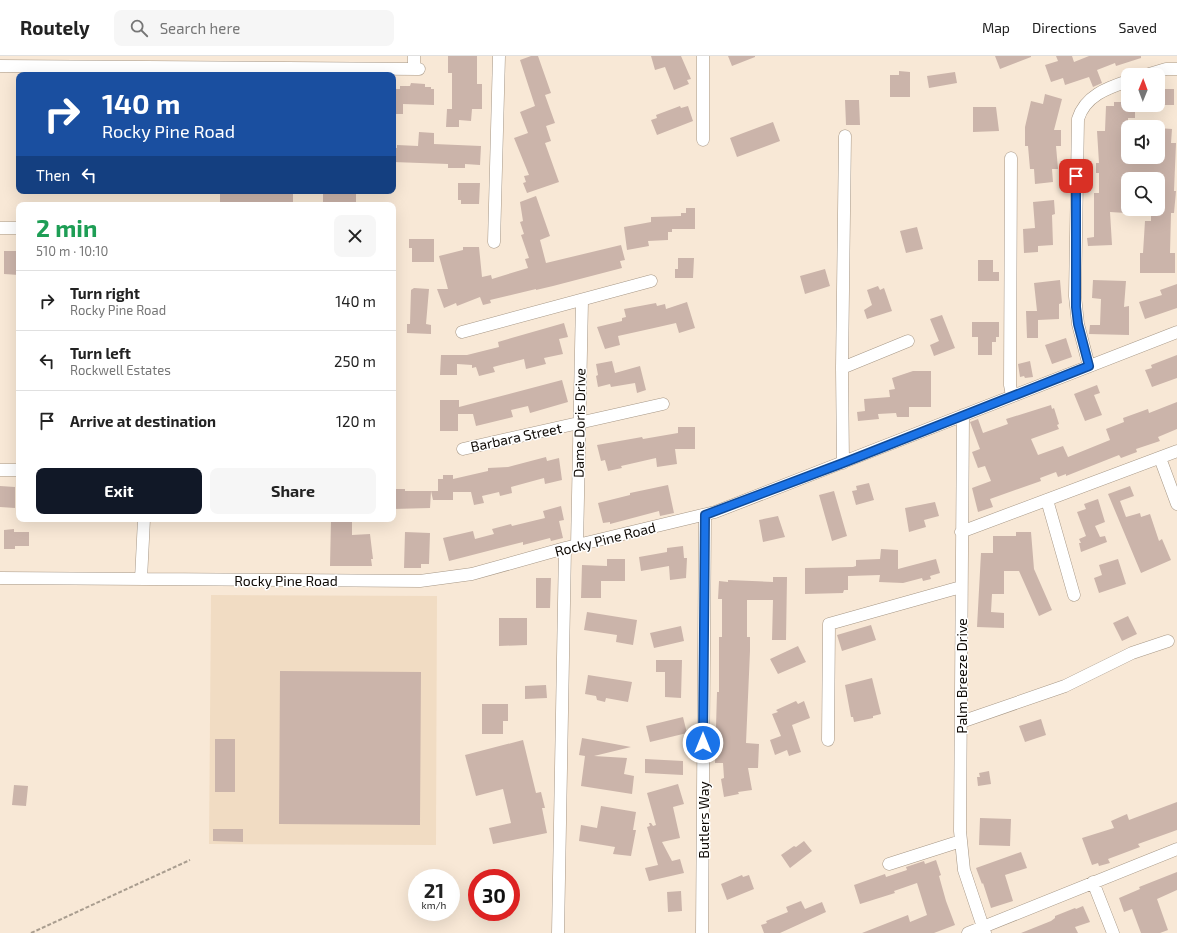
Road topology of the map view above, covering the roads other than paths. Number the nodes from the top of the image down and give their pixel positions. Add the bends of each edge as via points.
1 (414, 56) edge
2 (499, 56) edge
3 (703, 56) edge
4 (0, 66) edge
5 (1165, 69) edge
6 (1177, 69) edge
7 (1121, 84) edge
8 (845, 136) dead end
9 (703, 140) dead end
10 (1011, 158) dead end
11 (0, 228) edge
12 (16, 228) edge
13 (494, 242) dead end
14 (650, 281) dead end
15 (582, 301) junction
16 (462, 332) dead end
17 (1177, 332) edge
18 (908, 341) dead end
19 (1089, 366) junction
20 (842, 368) junction
21 (1012, 396) junction
22 (663, 404) dead end
23 (963, 415) junction
24 (580, 423) junction
25 (463, 449) dead end
26 (1177, 451) edge
27 (1160, 458) junction
28 (843, 463) junction
29 (0, 470) edge
30 (16, 470) edge
31 (1047, 500) junction
32 (1177, 504) edge
33 (705, 515) junction
34 (144, 522) edge
35 (961, 532) junction
36 (571, 547) junction
37 (0, 578) edge
38 (141, 579) junction
39 (961, 587) junction
40 (1074, 595) dead end
41 (1168, 641) dead end
42 (961, 722) junction
43 (828, 740) dead end
44 (961, 841) junction
45 (1177, 849) edge
46 (889, 864) dead end
47 (1093, 882) junction
48 (984, 930) edge
49 (558, 933) edge
50 (702, 933) edge
51 (968, 933) edge
52 (1113, 933) edge

1 - 4 street via 416,69
2 - 13 street
3 - 9 street
5 - 6 street
7 - 19 street via 1092,97 1082,108 1078,119 1075,296 1078,324
8 - 20 street
10 - 21 street
11 - 12 street
14 - 15 street
15 - 16 street
15 - 24 street, Dame Doris Drive
17 - 19 street, Rocky Pine Road
18 - 20 street
19 - 21 street, Rocky Pine Road
20 - 28 street
21 - 23 street, Rocky Pine Road
22 - 24 street, Barbara Street
23 - 28 street, Rocky Pine Road
23 - 35 street, Palm Breeze Drive
24 - 25 street, Barbara Street
24 - 36 street, Dame Doris Drive
26 - 27 street
27 - 31 street
27 - 32 street
28 - 33 street, Rocky Pine Road
29 - 30 street
31 - 35 street
31 - 40 street
33 - 36 street, Rocky Pine Road
33 - 50 street, Butlers Way
34 - 38 street
35 - 39 street, Palm Breeze Drive
36 - 38 street, Rocky Pine Road via 472,574 434,580
36 - 49 street, Dame Doris Drive
37 - 38 street, Rocky Pine Road
39 - 42 street, Palm Breeze Drive
39 - 43 street via 829,624
41 - 42 street via 1132,653 1065,686
42 - 44 street, Palm Breeze Drive
44 - 46 street
44 - 48 street, Palm Breeze Drive via 965,877
45 - 47 street
47 - 48 street
47 - 52 street
48 - 51 street

